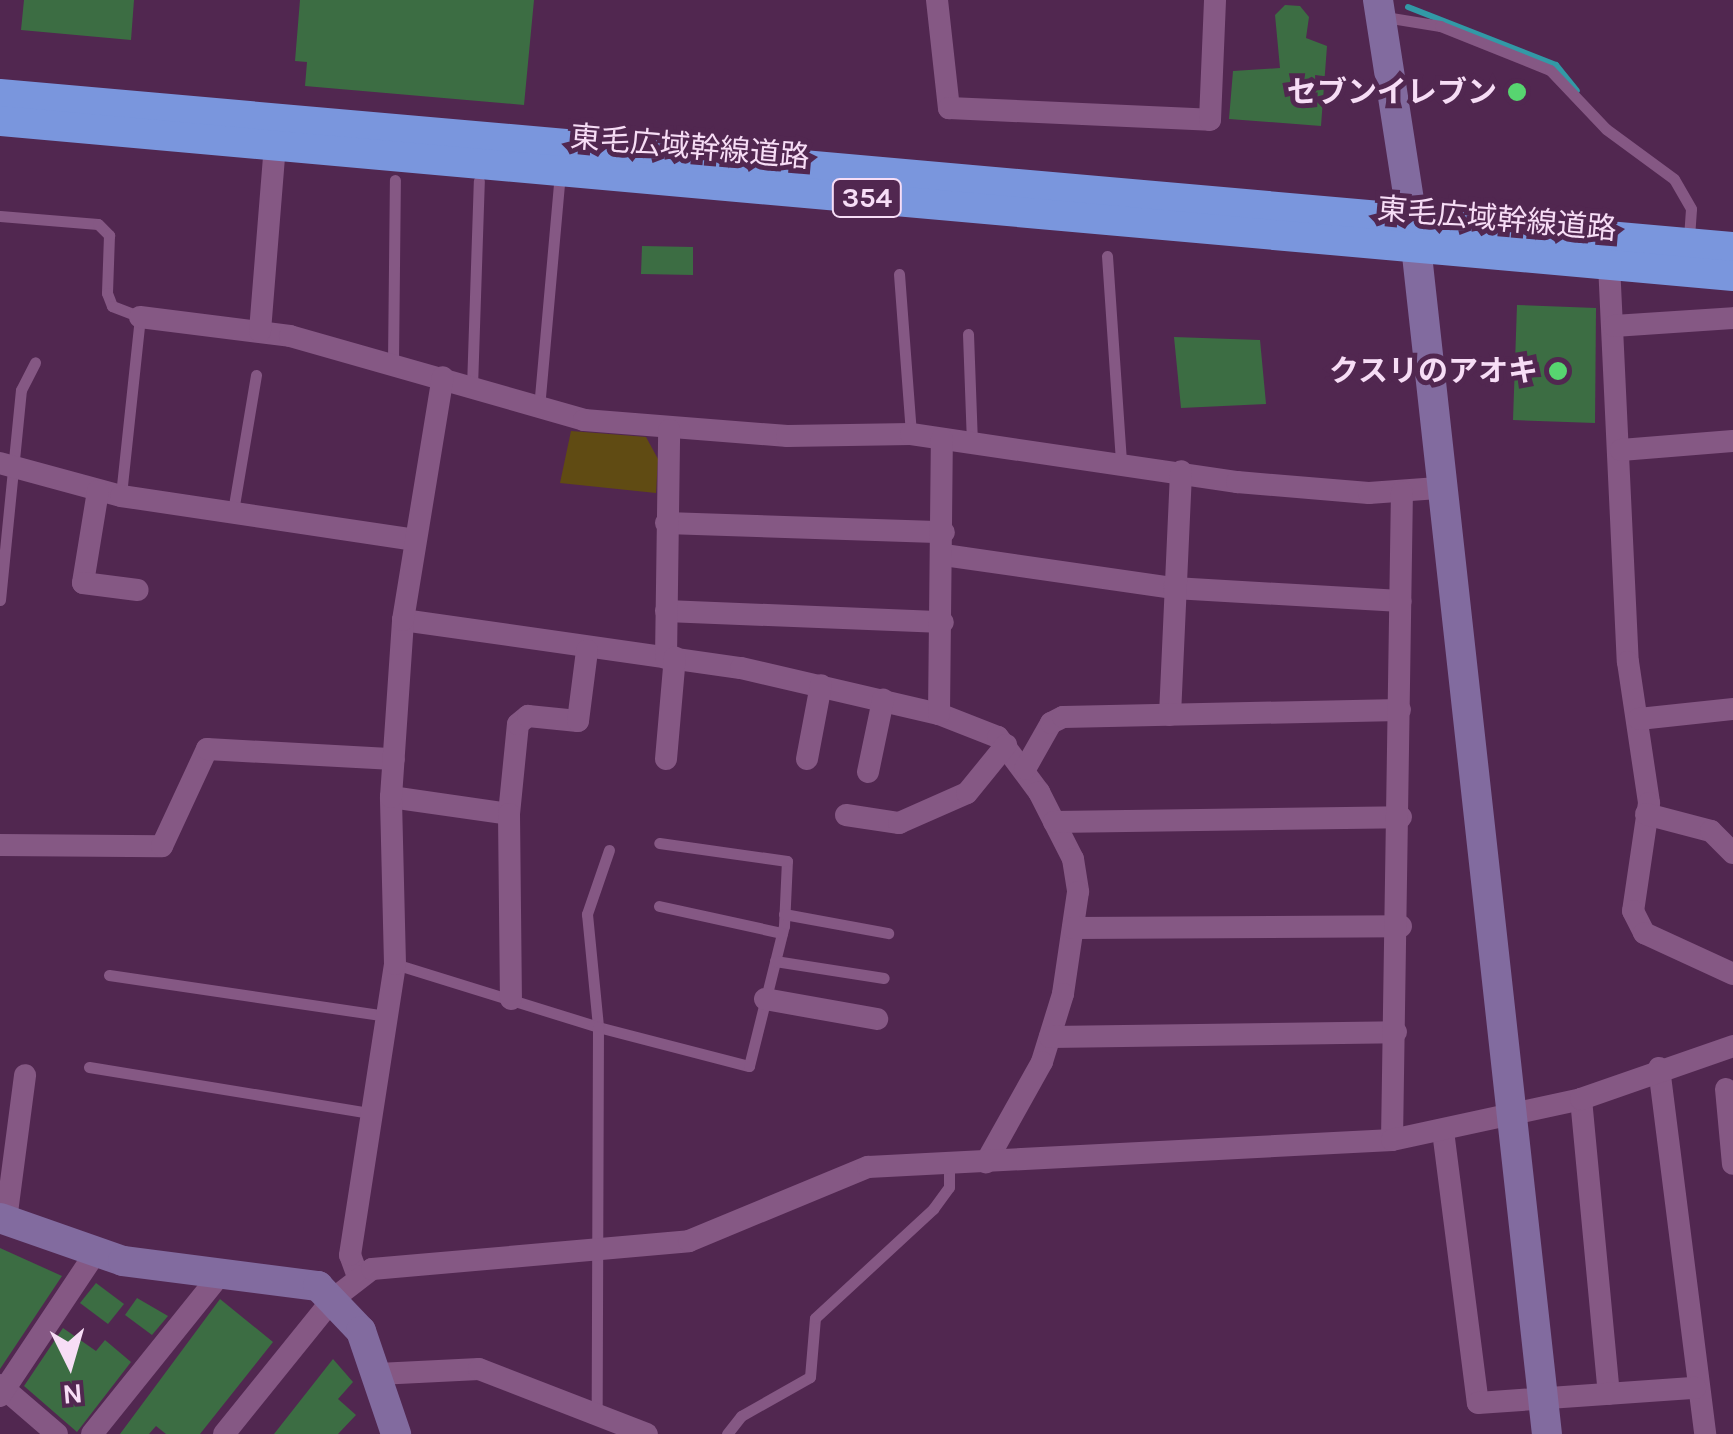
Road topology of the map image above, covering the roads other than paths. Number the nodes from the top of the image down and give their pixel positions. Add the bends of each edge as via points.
1 (936, 0) edge
2 (1215, 0) edge
3 (1379, 8) edge
4 (0, 94) edge
5 (0, 121) edge
6 (275, 146) junction
7 (560, 171) junction
8 (395, 180) dead end
9 (479, 181) dead end
10 (0, 216) edge
11 (1414, 234) junction
12 (1689, 244) junction
13 (1733, 247) edge
14 (1107, 256) dead end
15 (1609, 264) junction
16 (899, 274) dead end
17 (1733, 276) edge
18 (140, 317) junction
19 (1733, 318) edge
20 (1614, 326) junction
21 (260, 331) junction
22 (968, 334) dead end
23 (36, 362) dead end
24 (393, 362) junction
25 (256, 375) dead end
26 (443, 377) junction
27 (472, 387) junction
28 (539, 408) junction
29 (669, 430) junction
30 (911, 434) junction
31 (942, 439) junction
32 (1733, 441) edge
33 (972, 444) junction
34 (1620, 450) junction
35 (1121, 461) junction
36 (5, 464) edge
37 (1181, 471) junction
38 (1438, 488) junction
39 (1402, 492) junction
40 (109, 493) junction
41 (233, 512) junction
42 (666, 523) junction
43 (414, 540) junction
44 (944, 544) junction
45 (1174, 588) junction
46 (138, 590) dead end
47 (0, 600) edge
48 (1401, 602) junction
49 (666, 611) junction
50 (404, 620) junction
51 (943, 622) junction
52 (588, 651) junction
53 (670, 658) junction
54 (821, 685) junction
55 (884, 700) junction
56 (1733, 709) edge
57 (1400, 710) junction
58 (939, 714) junction
59 (1170, 715) junction
60 (1639, 719) junction
61 (1006, 745) junction
62 (808, 758) dead end
63 (394, 759) junction
64 (666, 759) dead end
65 (1024, 769) junction
66 (868, 772) dead end
67 (391, 797) junction
68 (509, 814) junction
69 (1646, 814) junction
70 (846, 815) dead end
71 (1402, 816) junction
72 (1054, 822) junction
73 (658, 843) dead end
74 (0, 845) edge
75 (608, 850) dead end
76 (1733, 853) edge
77 (660, 906) dead end
78 (784, 914) junction
79 (1401, 926) junction
80 (1073, 928) junction
81 (782, 933) junction
82 (888, 934) dead end
83 (775, 961) junction
84 (396, 964) junction
85 (1733, 974) edge
86 (110, 976) dead end
87 (884, 978) dead end
88 (511, 999) junction
89 (766, 999) junction
90 (386, 1016) junction
91 (876, 1018) dead end
92 (598, 1026) junction
93 (1396, 1032) junction
94 (1050, 1037) junction
95 (1733, 1046) edge
96 (89, 1067) dead end
97 (1660, 1068) junction
98 (26, 1075) dead end
99 (1726, 1089) dead end
100 (1581, 1098) junction
101 (370, 1113) junction
102 (1511, 1115) junction
103 (1443, 1130) junction
104 (1392, 1140) junction
105 (949, 1162) junction
106 (986, 1162) junction
107 (1733, 1164) edge
108 (3, 1219) edge
109 (96, 1252) junction
110 (594, 1253) junction
111 (223, 1271) junction
112 (356, 1274) junction
113 (333, 1299) junction
114 (378, 1374) junction
115 (1695, 1388) junction
116 (2, 1390) edge
117 (1609, 1394) junction
118 (1543, 1398) junction
119 (597, 1408) junction
120 (57, 1434) edge
121 (92, 1434) edge
122 (224, 1434) edge
123 (396, 1434) edge
124 (647, 1434) edge
125 (727, 1434) edge
126 (1546, 1434) edge
127 (1705, 1434) edge

1 - 2 street via 949,108 1210,120
3 - 11 street
3 - 12 lane via 1550,70 1606,129 1674,179 1691,209
4 - 11 highway, 東毛広域幹線道路 / 354
5 - 6 highway, 東毛広域幹線道路 / 354
6 - 7 highway, 東毛広域幹線道路 / 354
6 - 21 street
7 - 11 highway, 東毛広域幹線道路 / 354
7 - 28 lane
8 - 24 lane
9 - 27 lane
10 - 18 lane via 98,224 109,235 112,306
11 - 12 highway, 東毛広域幹線道路 / 354
11 - 15 highway, 東毛広域幹線道路 / 354
11 - 38 street
12 - 13 highway, 東毛広域幹線道路 / 354
14 - 35 lane
15 - 17 highway, 東毛広域幹線道路 / 354
15 - 20 street
16 - 30 lane
18 - 21 street
18 - 40 lane
19 - 20 street
20 - 34 street
21 - 24 street
22 - 33 lane
23 - 36 lane via 21,390
24 - 26 street
25 - 41 lane
26 - 27 street
26 - 43 street
27 - 28 street
28 - 29 street
29 - 30 street
29 - 42 street
30 - 31 street
31 - 33 street
31 - 44 street
32 - 34 street
33 - 35 street
34 - 60 street via 1628,662
35 - 37 street
36 - 40 street
36 - 47 lane
37 - 39 street
37 - 45 street
38 - 39 street
38 - 102 street
39 - 48 street
40 - 41 street
40 - 46 street via 83,583
41 - 43 street
42 - 44 street
42 - 49 street
43 - 50 street
44 - 45 street
44 - 51 street
45 - 48 street
45 - 59 street
48 - 57 street
49 - 51 street
49 - 53 street
50 - 52 street
50 - 63 street
51 - 58 street
52 - 53 street
52 - 68 street via 578,720 528,716 518,724
53 - 54 street
53 - 64 street
54 - 55 street
54 - 62 street
55 - 58 street
55 - 66 street
56 - 60 street
57 - 59 street
57 - 71 street
58 - 61 street
59 - 65 street via 1056,719
60 - 69 street
61 - 65 street
61 - 70 street via 967,793 950,801 899,823
63 - 67 street
63 - 74 street via 207,749 162,846
65 - 72 street
67 - 68 street
67 - 84 street
68 - 88 street
69 - 76 street via 1710,830
69 - 85 street via 1633,911 1644,933
71 - 72 street
71 - 79 street
72 - 80 street via 1077,875
73 - 78 lane via 787,861
75 - 92 lane via 587,914
77 - 81 lane
78 - 81 lane
78 - 82 lane
79 - 80 street
79 - 93 street
80 - 94 street
81 - 83 lane
83 - 87 lane
83 - 89 lane
84 - 88 lane
84 - 90 street
86 - 90 lane
88 - 92 lane
89 - 91 street
89 - 92 lane via 749,1066
90 - 101 street
92 - 110 lane
93 - 94 street
93 - 104 street
94 - 106 street
95 - 97 street
96 - 101 lane
97 - 100 street
97 - 115 street
98 - 108 street
99 - 107 street
100 - 102 street
100 - 117 street
101 - 112 street via 350,1255
102 - 103 street
102 - 118 street
103 - 104 street
103 - 118 street via 1478,1403
104 - 106 street
105 - 106 street
105 - 110 street via 868,1167 716,1233
105 - 125 lane via 949,1188 933,1209 815,1318 810,1377 741,1416
108 - 109 street
109 - 111 street
109 - 116 street
110 - 112 street
110 - 119 lane
111 - 113 street via 293,1278
111 - 121 street
112 - 113 street
113 - 114 street via 361,1332
113 - 122 street
114 - 119 street via 480,1369
114 - 123 street
115 - 117 street
115 - 127 street
116 - 120 street
117 - 118 street
118 - 126 street
119 - 124 street

